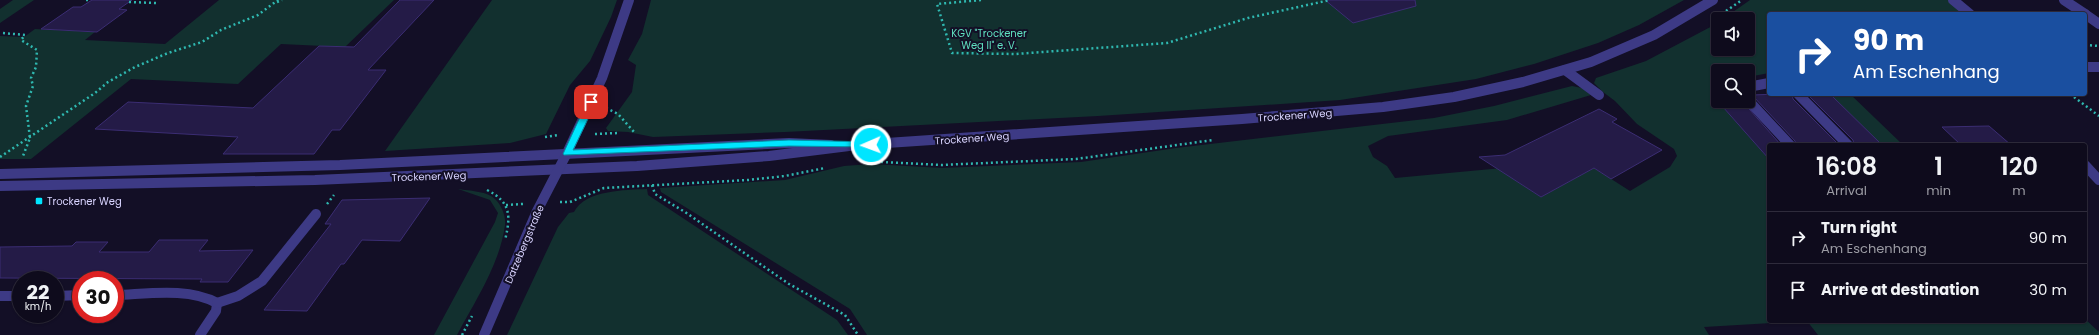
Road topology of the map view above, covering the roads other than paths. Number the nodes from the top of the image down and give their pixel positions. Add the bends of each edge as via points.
1 (629, 0) edge
2 (1713, 0) edge
3 (1953, 0) edge
4 (2064, 0) edge
5 (1968, 12) edge
6 (2082, 12) edge
7 (2087, 15) edge
8 (2099, 24) edge
9 (2087, 67) edge
10 (2099, 67) edge
11 (1565, 70) junction
12 (1767, 83) edge
13 (1755, 86) edge
14 (1599, 95) dead end
15 (1800, 96) edge
16 (1755, 107) edge
17 (1788, 143) edge
18 (1846, 143) edge
19 (857, 146) junction
20 (567, 154) junction
21 (2087, 167) edge
22 (558, 170) junction
23 (0, 174) edge
24 (2099, 180) edge
25 (0, 186) edge
26 (316, 214) road end
27 (124, 295) edge
28 (0, 296) edge
29 (12, 296) edge
30 (216, 303) junction
31 (200, 335) edge
32 (484, 335) edge

1 - 20 street, Datzebergstraße via 622,27
2 - 11 street, Trockener Weg via 1650,38 1615,54
3 - 5 street
4 - 6 street
7 - 8 street
9 - 10 street
11 - 14 street
11 - 19 street, Trockener Weg via 1455,96 1334,112
12 - 13 street
15 - 18 street
16 - 17 street
19 - 20 street, Trockener Weg via 789,143
19 - 22 street, Trockener Weg via 788,156
20 - 22 street, Datzebergstraße
20 - 23 street, Trockener Weg via 252,168
21 - 24 street
22 - 25 street, Trockener Weg via 421,176
22 - 32 street, Datzebergstraße
26 - 30 street via 262,281 238,296
27 - 30 street via 194,294 211,298
28 - 29 street
30 - 31 street via 216,311

